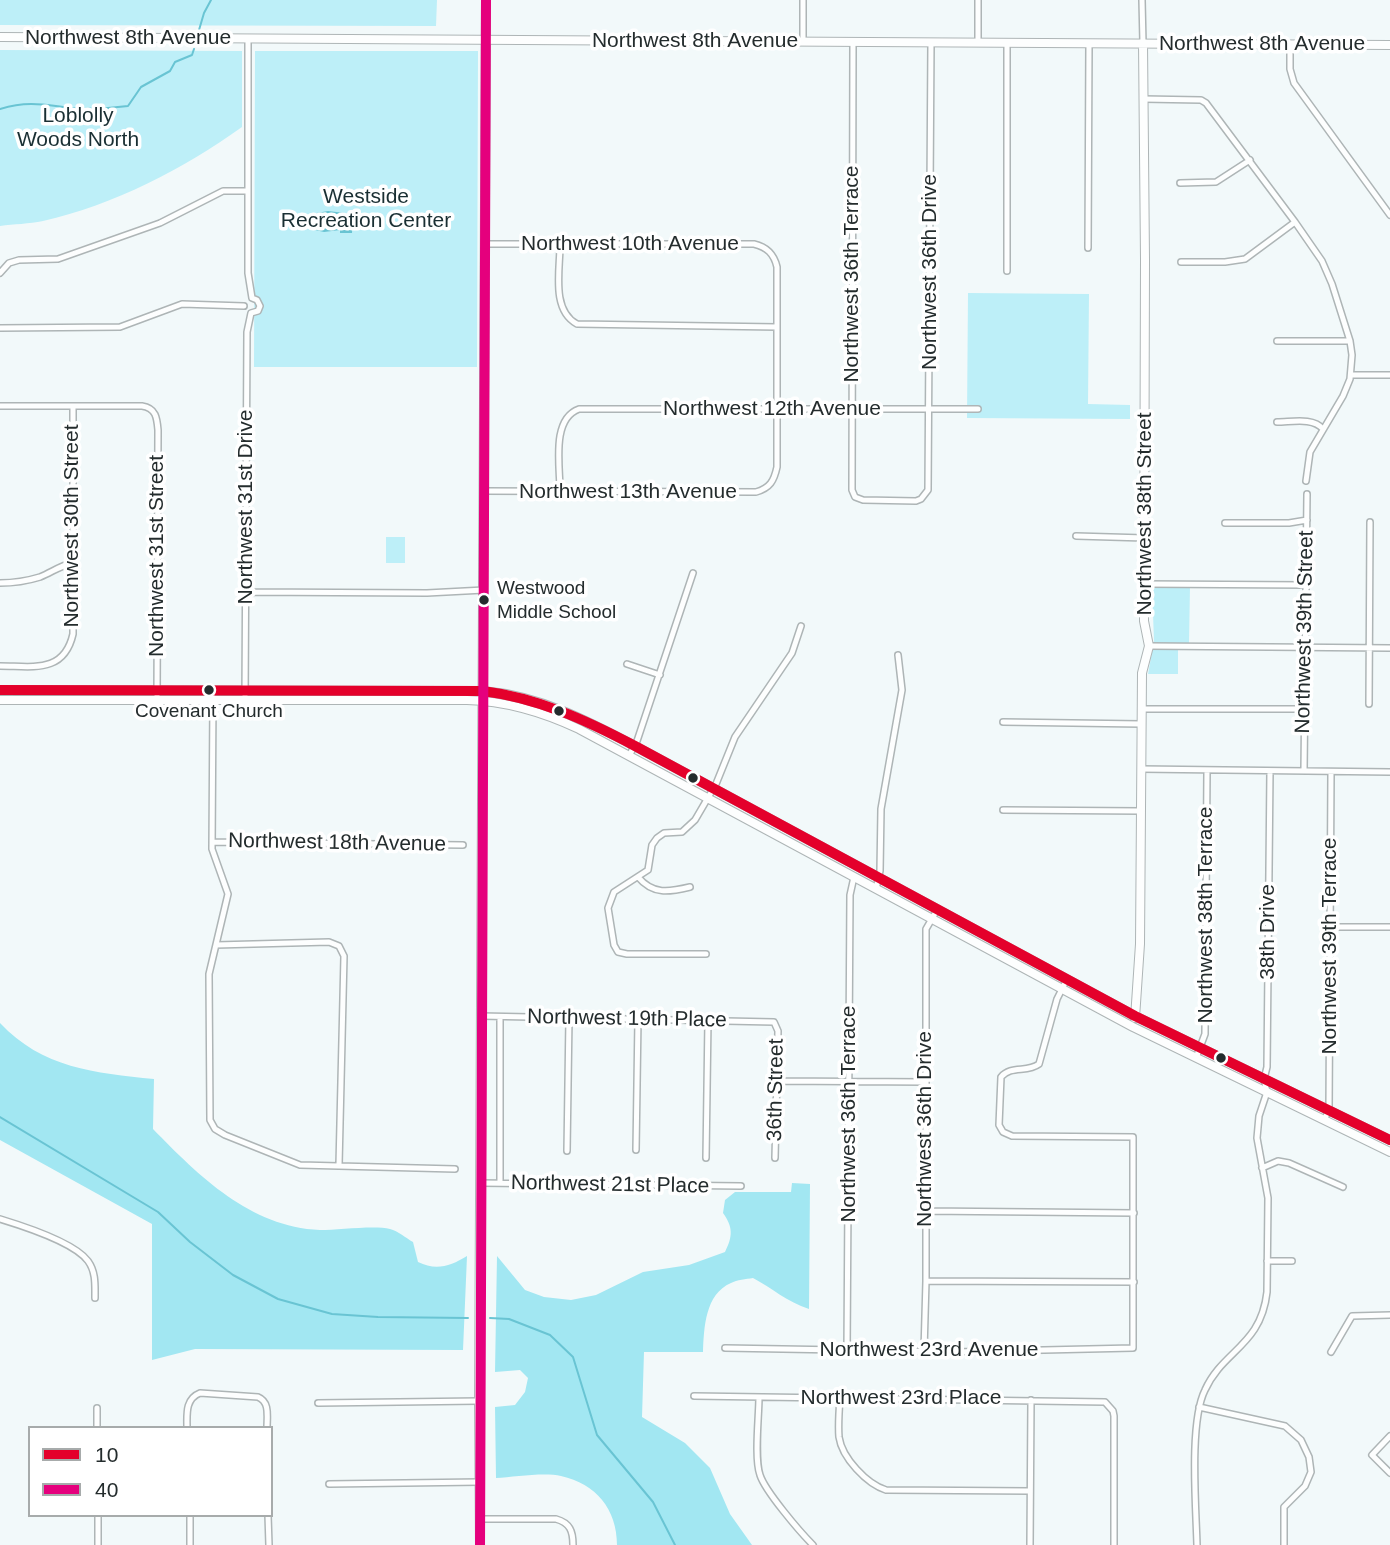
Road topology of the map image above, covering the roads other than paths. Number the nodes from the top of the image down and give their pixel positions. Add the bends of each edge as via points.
1 (486, 0) edge
2 (803, 0) edge
3 (978, 0) edge
4 (1142, 0) edge
5 (0, 37) edge
6 (247, 38) junction
7 (486, 41) junction
8 (803, 41) junction
9 (853, 41) junction
10 (931, 42) junction
11 (978, 42) junction
12 (1007, 42) junction
13 (1089, 43) junction
14 (1143, 43) junction
15 (1290, 44) junction
16 (1390, 45) edge
17 (1143, 99) junction
18 (1250, 160) junction
19 (1180, 183) dead end
20 (248, 191) junction
21 (1390, 215) edge
22 (1295, 222) junction
23 (485, 244) junction
24 (560, 245) junction
25 (1088, 248) dead end
26 (1181, 262) dead end
27 (1007, 271) dead end
28 (0, 273) edge
29 (251, 298) junction
30 (244, 306) junction
31 (251, 313) junction
32 (777, 327) junction
33 (0, 328) edge
34 (1277, 341) dead end
35 (1350, 341) junction
36 (1351, 375) junction
37 (1390, 375) edge
38 (0, 406) edge
39 (73, 406) junction
40 (777, 409) junction
41 (978, 409) dead end
42 (851, 410) junction
43 (929, 410) junction
44 (1278, 422) dead end
45 (1323, 429) junction
46 (1306, 481) dead end
47 (484, 491) junction
48 (560, 491) junction
49 (1307, 494) dead end
50 (863, 500) joint
51 (1307, 520) junction
52 (1370, 522) dead end
53 (1225, 523) dead end
54 (1076, 536) dead end
55 (1145, 538) junction
56 (72, 563) junction
57 (693, 573) dead end
58 (0, 583) edge
59 (1144, 584) junction
60 (1305, 585) junction
61 (484, 590) junction
62 (246, 592) junction
63 (801, 626) dead end
64 (1149, 646) junction
65 (1304, 647) junction
66 (1370, 648) junction
67 (1390, 648) edge
68 (898, 655) dead end
69 (627, 664) dead end
70 (0, 666) edge
71 (660, 675) junction
72 (0, 690) edge
73 (158, 690) junction
74 (213, 690) junction
75 (245, 690) junction
76 (483, 691) junction
77 (357, 695) junction
78 (0, 700) edge
79 (157, 700) junction
80 (212, 700) junction
81 (244, 700) junction
82 (483, 701) junction
83 (1369, 704) dead end
84 (1141, 709) junction
85 (1304, 709) junction
86 (1003, 722) dead end
87 (1141, 724) junction
88 (635, 746) junction
89 (629, 756) junction
90 (1141, 769) junction
91 (1207, 771) junction
92 (1269, 771) junction
93 (1304, 771) junction
94 (1331, 772) junction
95 (1390, 772) edge
96 (713, 790) junction
97 (708, 799) junction
98 (1003, 810) dead end
99 (1141, 811) junction
100 (212, 842) junction
101 (463, 845) dead end
102 (638, 877) junction
103 (854, 877) junction
104 (879, 879) junction
105 (690, 887) dead end
106 (876, 889) junction
107 (937, 910) junction
108 (932, 920) junction
109 (1330, 927) junction
110 (1390, 927) edge
111 (216, 945) junction
112 (706, 954) dead end
113 (1067, 979) junction
114 (1062, 989) junction
115 (481, 1016) junction
116 (1135, 1016) junction
117 (500, 1017) junction
118 (569, 1018) junction
119 (638, 1019) junction
120 (708, 1020) junction
121 (774, 1022) joint
122 (1133, 1027) junction
123 (1200, 1048) junction
124 (1196, 1058) junction
125 (1264, 1079) junction
126 (777, 1081) junction
127 (925, 1082) junction
128 (849, 1083) junction
129 (1267, 1092) junction
130 (1329, 1110) junction
131 (1324, 1120) junction
132 (1389, 1138) edge
133 (636, 1150) dead end
134 (1386, 1150) edge
135 (567, 1151) dead end
136 (706, 1158) dead end
137 (775, 1158) dead end
138 (339, 1165) junction
139 (1262, 1168) junction
140 (455, 1169) dead end
141 (480, 1183) junction
142 (500, 1183) junction
143 (741, 1186) dead end
144 (1342, 1187) dead end
145 (925, 1211) junction
146 (1134, 1213) junction
147 (0, 1219) edge
148 (1267, 1261) junction
149 (1292, 1261) dead end
150 (926, 1281) junction
151 (1134, 1282) junction
152 (94, 1298) dead end
153 (1390, 1315) edge
154 (725, 1348) dead end
155 (847, 1351) junction
156 (924, 1351) junction
157 (1331, 1352) dead end
158 (694, 1396) dead end
159 (759, 1397) junction
160 (840, 1398) junction
161 (1031, 1400) junction
162 (479, 1401) junction
163 (318, 1404) dead end
164 (1199, 1407) junction
165 (97, 1408) dead end
166 (97, 1426) edge
167 (187, 1426) edge
168 (267, 1426) edge
169 (1390, 1436) edge
170 (1390, 1473) edge
171 (480, 1482) junction
172 (329, 1484) dead end
173 (1030, 1491) junction
174 (98, 1517) edge
175 (190, 1517) edge
176 (268, 1517) edge
177 (480, 1520) junction
178 (98, 1545) edge
179 (190, 1545) edge
180 (269, 1545) edge
181 (480, 1545) edge
182 (573, 1545) edge
183 (813, 1545) edge
184 (1030, 1545) edge
185 (1114, 1545) edge
186 (1197, 1545) edge
187 (1284, 1545) edge

1 - 7 main road
2 - 8 street
3 - 11 street
4 - 14 street, Northwest 38th Street
5 - 6 main road, Northwest 8th Avenue
6 - 7 main road, Northwest 8th Avenue
6 - 20 street, Northwest 31st Drive
7 - 8 main road, Northwest 8th Avenue
7 - 23 main road
8 - 9 main road, Northwest 8th Avenue
9 - 10 main road, Northwest 8th Avenue
9 - 42 street, Northwest 36th Terrace
10 - 11 main road, Northwest 8th Avenue
10 - 43 street, Northwest 36th Drive
11 - 12 main road, Northwest 8th Avenue
12 - 13 main road, Northwest 8th Avenue
12 - 27 street
13 - 14 main road, Northwest 8th Avenue
13 - 25 street
14 - 15 main road, Northwest 8th Avenue
14 - 17 main road, Northwest 38th Street
15 - 16 main road, Northwest 8th Avenue
15 - 21 street via 1294,83
17 - 18 street via 1201,100
17 - 55 main road, Northwest 38th Street
18 - 19 street via 1216,182
18 - 22 street
20 - 28 street via 223,191 160,223 58,259 9,263
20 - 29 street, Northwest 31st Drive
22 - 26 street via 1245,259
22 - 35 street via 1322,261
23 - 24 street, Northwest 10th Avenue
23 - 47 main road
24 - 32 street via 560,304 572,321 583,326
24 - 32 street, Northwest 10th Avenue via 754,244 766,248 777,267
29 - 30 street
29 - 31 street, Northwest 31st Drive via 260,307
30 - 31 street
30 - 33 street via 182,304 120,327
31 - 62 street, Northwest 31st Drive via 247,332
32 - 40 street
34 - 35 street
35 - 36 street
36 - 37 street
36 - 45 street
38 - 39 street
39 - 56 street, Northwest 30th Street
39 - 73 street, Northwest 31st Street via 142,406 155,413
40 - 42 street, Northwest 12th Avenue
40 - 48 street, Northwest 12th Avenue via 584,409 568,415 561,429
40 - 48 street, Northwest 13th Avenue via 775,478 756,492
41 - 43 street, Northwest 12th Avenue
42 - 43 street, Northwest 12th Avenue
42 - 50 street, Northwest 36th Terrace via 852,490
43 - 50 street, Northwest 36th Drive via 928,490 921,499
44 - 45 street via 1312,422
45 - 46 street via 1310,452
47 - 48 street, Northwest 13th Avenue
47 - 61 main road
49 - 51 street, Northwest 39th Street
51 - 53 street
51 - 60 street, Northwest 39th Street
52 - 66 street
54 - 55 street
55 - 59 main road, Northwest 38th Street
56 - 58 street via 43,576
56 - 70 street, Northwest 30th Street via 73,634 61,659 46,666
57 - 71 street
59 - 60 street
59 - 64 main road, Northwest 38th Street
60 - 65 street, Northwest 39th Street
61 - 62 street
61 - 76 main road
62 - 75 street, Northwest 31st Drive
63 - 96 street via 792,653 735,737
64 - 65 street
64 - 84 main road, Northwest 38th Street via 1142,673
65 - 66 street
65 - 85 street, Northwest 39th Street
66 - 67 street
66 - 83 street
68 - 104 street via 902,690 881,809
69 - 71 street
71 - 88 street
72 - 73 main road
73 - 74 main road
73 - 79 street, Northwest 31st Street
74 - 75 main road
74 - 80 street
75 - 77 main road
75 - 81 street, Northwest 31st Drive
76 - 77 main road
76 - 82 main road
76 - 88 main road via 553,706
77 - 81 main road
77 - 82 main road
78 - 79 main road
79 - 80 main road
80 - 81 main road
80 - 100 street
82 - 89 main road via 547,715
82 - 115 main road
84 - 85 street
84 - 87 main road, Northwest 38th Street
85 - 93 street, Northwest 39th Street
86 - 87 street
87 - 90 main road, Northwest 38th Street
88 - 89 street
88 - 96 main road
89 - 97 main road
90 - 91 street
90 - 99 main road, Northwest 38th Street
91 - 92 street
91 - 123 street, Northwest 38th Terrace via 1205,1034
92 - 93 street
92 - 125 street, 38th Drive
93 - 94 street
94 - 95 street
94 - 109 street, Northwest 39th Terrace
96 - 97 street
96 - 104 main road
97 - 102 street via 690,827 657,838 648,870
97 - 103 main road
98 - 99 street
99 - 116 main road, Northwest 38th Street
100 - 101 street, Northwest 18th Avenue
100 - 111 street via 228,894
102 - 105 street via 655,891
102 - 112 street via 614,892 608,908 618,951
103 - 106 main road
103 - 128 street, Northwest 36th Terrace via 850,895
104 - 106 street
104 - 107 main road
106 - 108 main road
107 - 108 street, Northwest 36th Drive
107 - 113 main road
108 - 114 main road
108 - 127 street, Northwest 36th Drive via 926,929
109 - 110 street
109 - 130 street, Northwest 39th Terrace
111 - 138 street via 209,974 210,1120 215,1129 300,1165
111 - 138 street via 329,942 339,946 344,956
113 - 114 street
113 - 116 main road
114 - 122 main road
114 - 146 street via 1039,1064 1009,1070 1000,1077 999,1125 1012,1136 1133,1137
115 - 117 street, Northwest 19th Place
115 - 141 main road
116 - 122 main road, Northwest 38th Street
116 - 123 main road
117 - 118 street, Northwest 19th Place
117 - 142 street
118 - 119 street, Northwest 19th Place
118 - 135 street
119 - 120 street, Northwest 19th Place
119 - 133 street
120 - 121 street, Northwest 19th Place
120 - 136 street
121 - 126 street, 36th Street via 778,1031
122 - 124 main road
123 - 124 street, Northwest 38th Terrace
123 - 125 main road
124 - 129 main road
125 - 129 street, 38th Drive
125 - 130 main road
126 - 128 street
126 - 137 street, 36th Street
127 - 128 street
127 - 145 street, Northwest 36th Drive
128 - 155 street, Northwest 36th Terrace
129 - 131 main road
129 - 139 street via 1258,1127
130 - 131 street, Northwest 39th Terrace
130 - 132 main road
131 - 134 main road
132 - 134 street
138 - 140 street
139 - 144 street via 1278,1161 1289,1163
139 - 148 street via 1268,1198
141 - 142 street, Northwest 21st Place
141 - 162 main road
142 - 143 street, Northwest 21st Place
145 - 146 street
145 - 150 street, Northwest 36th Drive
146 - 151 street
147 - 152 street via 51,1237 88,1261 95,1278
148 - 149 street
148 - 164 street via 1265,1306 1258,1324 1206,1386
150 - 151 street
150 - 156 street, Northwest 36th Drive
151 - 156 street, Northwest 23rd Avenue via 1133,1348
153 - 157 street via 1352,1316
154 - 155 street, Northwest 23rd Avenue
155 - 156 street, Northwest 23rd Avenue
158 - 159 street, Northwest 23rd Place
159 - 160 street, Northwest 23rd Place
159 - 183 street via 760,1477
160 - 161 street, Northwest 23rd Place
160 - 173 street via 843,1449 877,1487
161 - 173 street
161 - 185 street, Northwest 23rd Place via 1108,1404 1114,1416
162 - 163 street
162 - 171 main road
164 - 186 street
164 - 187 street via 1285,1426 1306,1448 1311,1472 1305,1486 1284,1507
165 - 166 street
167 - 168 street via 188,1406 192,1397 200,1394 258,1397 265,1402
169 - 170 street via 1372,1455
171 - 172 street
171 - 177 main road
173 - 184 street
174 - 178 street
175 - 179 street
176 - 180 street
177 - 181 main road
177 - 182 street via 564,1521 571,1528

